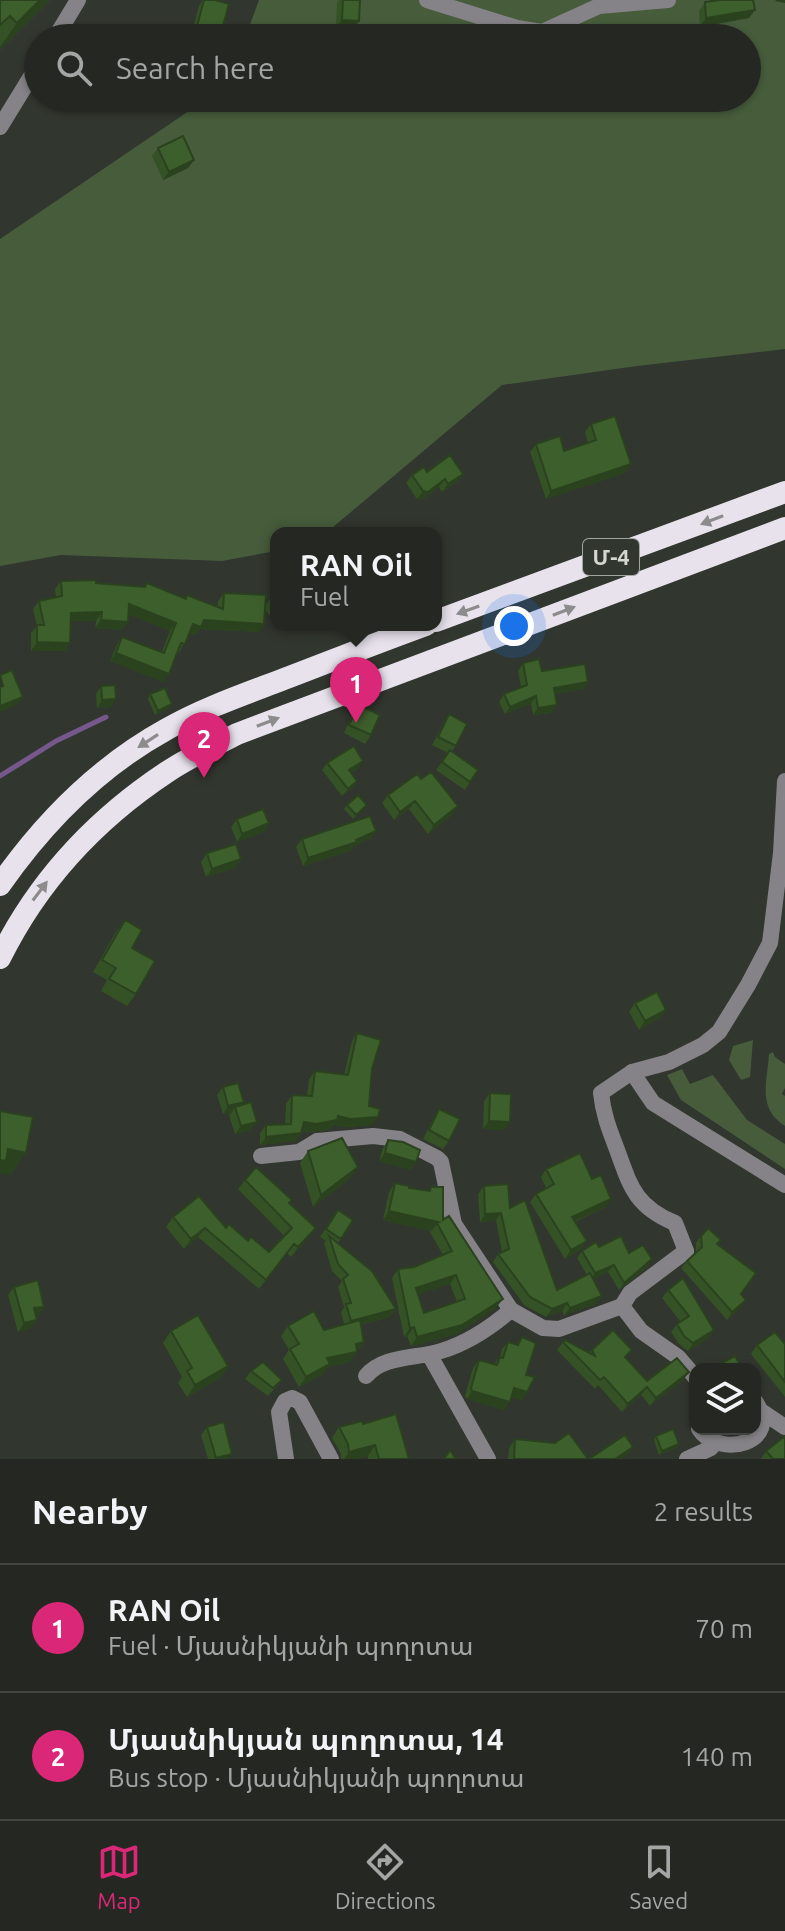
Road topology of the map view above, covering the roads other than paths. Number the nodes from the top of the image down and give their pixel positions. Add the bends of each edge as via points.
1 (78, 0) edge
2 (427, 0) edge
3 (668, 0) edge
4 (63, 24) edge
5 (504, 24) edge
6 (560, 24) edge
7 (24, 88) edge
8 (0, 127) edge
9 (785, 492) edge
10 (785, 528) edge
11 (442, 619) edge
12 (410, 631) edge
13 (785, 781) edge
14 (0, 885) edge
15 (0, 958) edge
16 (632, 1072) junction
17 (261, 1156) dead end
18 (785, 1185) edge
19 (622, 1306) junction
20 (511, 1310) junction
21 (429, 1354) junction
22 (689, 1370) edge
23 (366, 1376) dead end
24 (761, 1408) edge
25 (781, 1425) edge
26 (761, 1432) edge
27 (703, 1435) edge
28 (760, 1435) edge
29 (711, 1448) junction
30 (286, 1459) edge
31 (331, 1459) edge
32 (488, 1459) edge
33 (687, 1459) edge

1 - 4 street
2 - 5 street
3 - 6 street via 599,6
7 - 8 street
9 -> 11 highway, Մ-4
15 -> 10 highway, Մ-4 via 32,903 95,827 195,755 288,714
12 -> 14 highway via 230,699 167,729 72,799 29,843
13 - 16 street via 770,943 748,985 719,1032 703,1045
16 - 18 street via 653,1103
16 - 19 street via 601,1093 603,1113 626,1180 642,1203 675,1223 686,1251 630,1293
17 - 20 street via 299,1152 317,1141 373,1136 400,1139 437,1158 454,1224
19 - 20 street via 559,1329 543,1328
19 - 22 street via 641,1331
20 - 21 street via 466,1342
21 - 23 street via 387,1361
21 - 32 street
24 - 25 street
25 - 26 street
27 - 29 street
28 - 29 street via 738,1453
29 - 33 street
30 - 31 street via 280,1409 292,1398 299,1401

